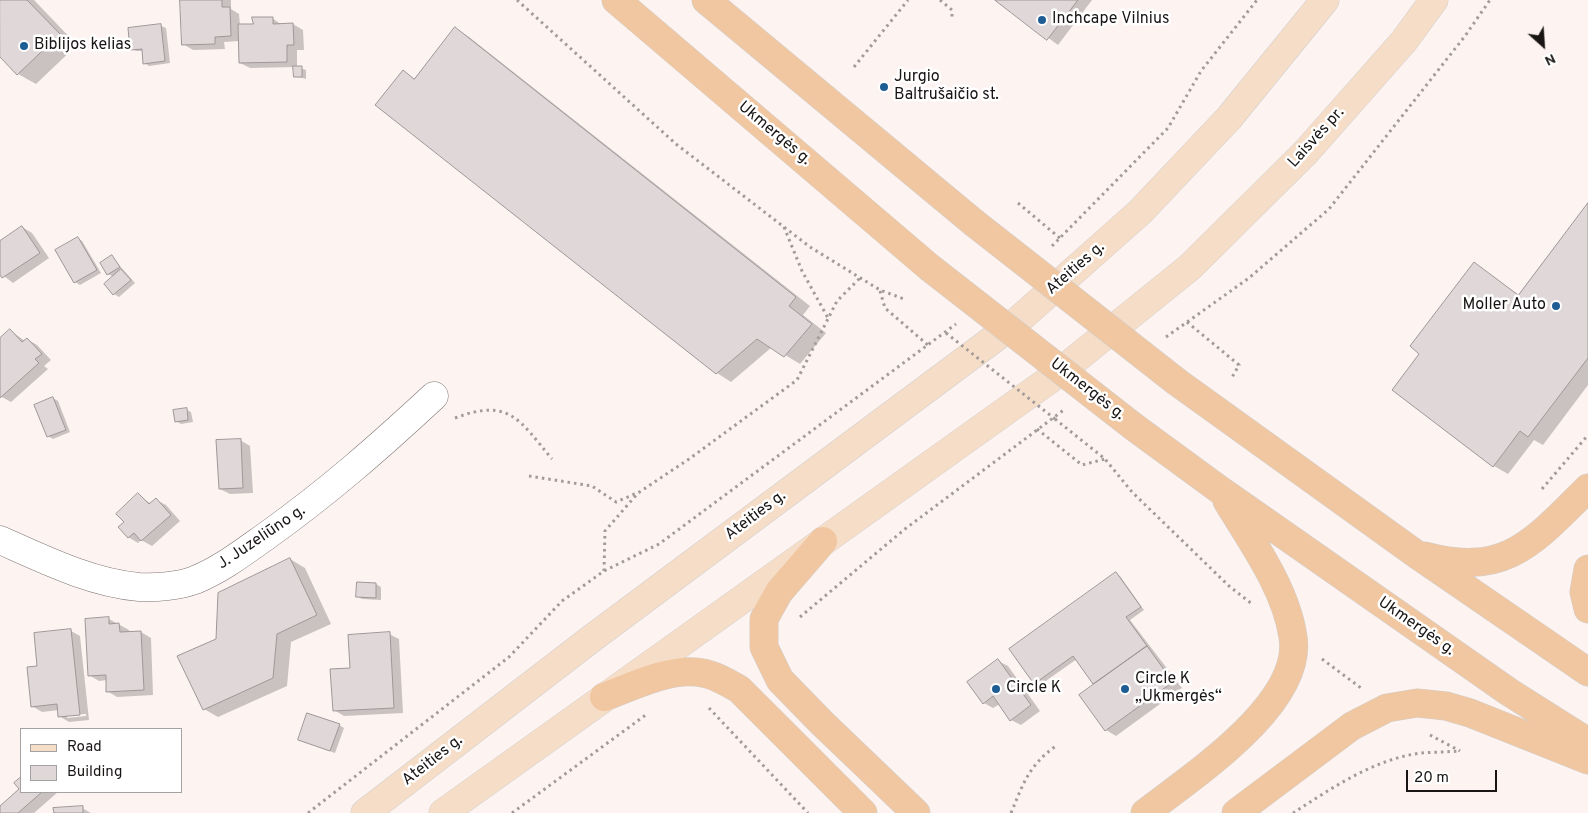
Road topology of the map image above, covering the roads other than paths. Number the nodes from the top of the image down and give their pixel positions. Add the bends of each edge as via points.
1 (616, 0) edge
2 (706, 0) edge
3 (1325, 0) edge
4 (1434, 0) edge
5 (434, 396) dead end
6 (1588, 488) edge
7 (1220, 490) junction
8 (0, 540) edge
9 (822, 541) junction
10 (1416, 554) junction
11 (1588, 569) edge
12 (1588, 609) edge
13 (1588, 672) edge
14 (604, 697) junction
15 (1588, 742) edge
16 (1588, 760) edge
17 (365, 813) edge
18 (443, 813) edge
19 (863, 813) edge
20 (916, 813) edge
21 (1146, 813) edge
22 (1236, 813) edge

1 - 7 highway, Ukmergės g., bridge via 929,267
2 - 10 highway, bridge via 973,222 1177,382
3 - 17 main road, Ateities g. via 1229,118 1140,212 1014,323 597,634
4 - 9 main road, Laisvės pr. via 1404,41 1306,152 1190,267 1056,375
5 - 8 street, J. Juzeliūno g. via 322,496 225,565 194,581 139,587 95,578
6 - 10 highway via 1538,537 1515,553 1489,562 1465,563
7 - 15 highway, Ukmergės g. via 1509,692
7 - 21 highway via 1269,570 1294,637 1293,656 1287,676 1248,732
9 - 14 main road
9 - 20 highway via 779,592 764,620 764,646 780,680
10 - 13 highway
11 - 12 highway via 1584,592
14 - 18 main road
14 - 19 highway via 658,677 696,672 718,678 739,689
16 - 22 highway via 1470,713 1417,703 1387,708 1352,726

